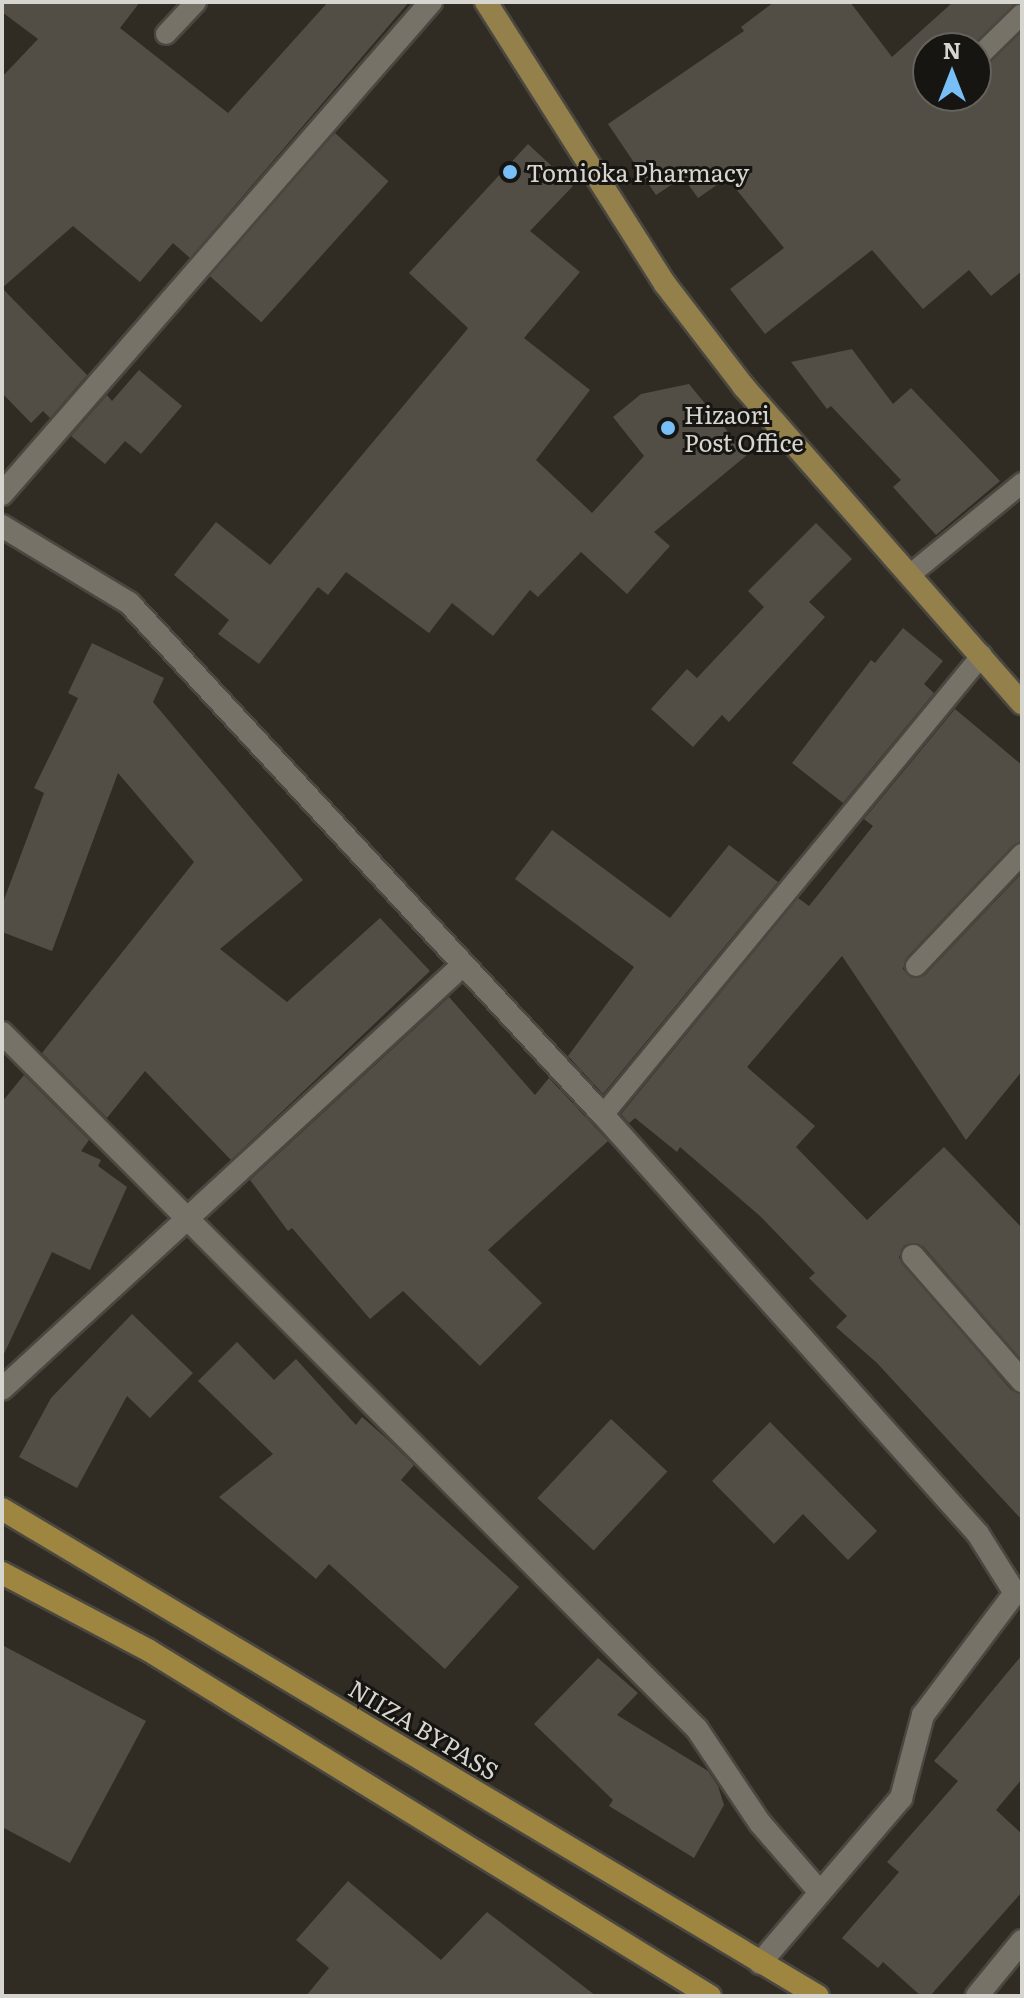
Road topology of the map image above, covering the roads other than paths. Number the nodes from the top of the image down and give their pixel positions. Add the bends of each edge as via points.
1 (196, 2) edge
2 (431, 2) edge
3 (486, 2) edge
4 (1022, 14) edge
5 (166, 34) dead end
6 (992, 43) edge
7 (1022, 483) edge
8 (2, 494) edge
9 (2, 526) edge
10 (911, 574) junction
11 (982, 655) junction
12 (1022, 703) edge
13 (1022, 854) edge
14 (463, 965) junction
15 (916, 966) dead end
16 (2, 1033) edge
17 (603, 1115) junction
18 (189, 1220) junction
19 (913, 1256) dead end
20 (1022, 1381) edge
21 (2, 1389) edge
22 (2, 1509) edge
23 (2, 1573) edge
24 (1020, 1592) edge
25 (818, 1890) junction
26 (1022, 1941) edge
27 (760, 1963) junction
28 (710, 1996) edge
29 (818, 1996) edge
30 (977, 1996) edge

1 - 5 lane
2 - 8 street
3 - 10 main road via 665,284 744,387
4 - 6 lane
7 - 10 lane
9 - 14 street via 129,603
10 - 11 main road
11 - 12 main road
11 - 17 lane
13 - 15 lane
14 - 17 street
14 - 18 street
16 - 18 street
17 - 24 street via 978,1534
18 - 21 street
18 - 25 street via 697,1729 760,1823
19 - 20 street
22 - 27 highway, NIIZA BYPASS
23 - 28 highway via 148,1650
24 - 25 street via 923,1715 901,1798
25 - 27 street
26 - 30 street
27 - 29 highway, NIIZA BYPASS

